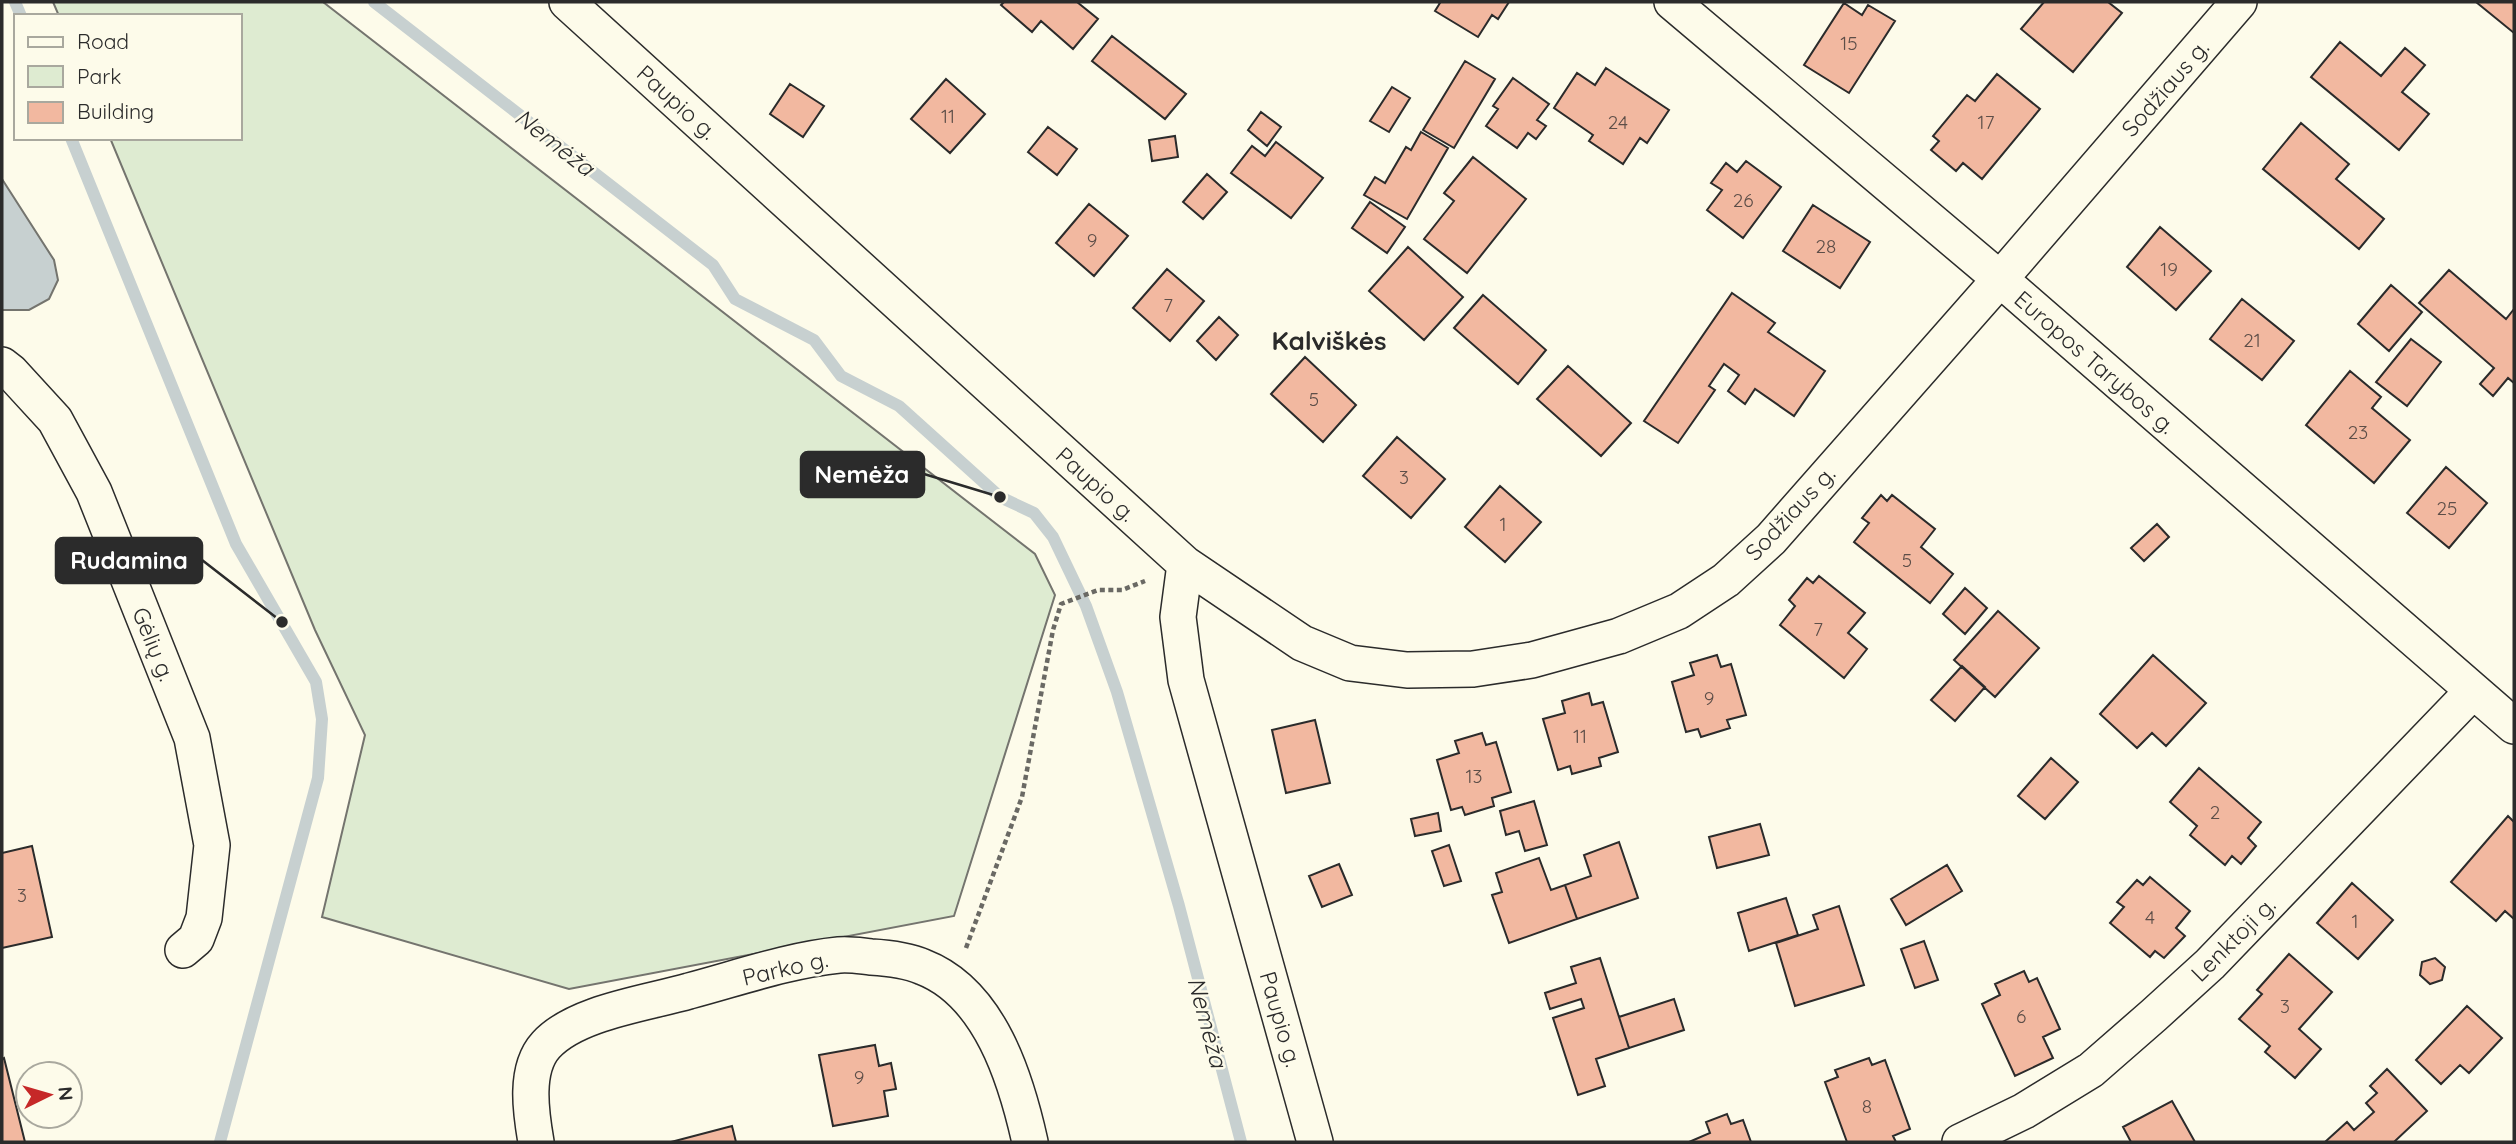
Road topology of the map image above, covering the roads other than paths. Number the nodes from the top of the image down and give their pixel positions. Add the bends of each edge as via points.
1 (567, 2) edge
2 (1672, 2) edge
3 (2239, 2) edge
4 (2000, 279) junction
5 (2, 365) edge
6 (1185, 564) junction
7 (2472, 692) junction
8 (2514, 726) edge
9 (183, 950) dead end
10 (536, 1142) edge
11 (1030, 1142) edge
12 (1315, 1142) edge
13 (1960, 1142) edge

1 - 6 street, Paupio g.
2 - 4 street, Europos Tarybos g.
3 - 4 street, Sodžiaus g.
4 - 6 street, Sodžiaus g. via 1762,547 1726,580 1679,611 1619,636 1532,660 1473,669 1407,670 1350,663 1302,643
4 - 7 street, Europos Tarybos g.
5 - 9 street, Gėlių g. via 55,420 94,492 192,738 212,845 204,918 196,939
6 - 12 street, Paupio g. via 1178,617 1186,680
7 - 8 street, Europos Tarybos g.
7 - 13 street, Lenktoji g. via 2210,964 2144,1024 2091,1070 2024,1111
10 - 11 street, Parko g. via 531,1110 534,1069 545,1046 564,1030 598,1016 802,961 842,955 895,959 925,967 955,987 982,1016 1004,1053

